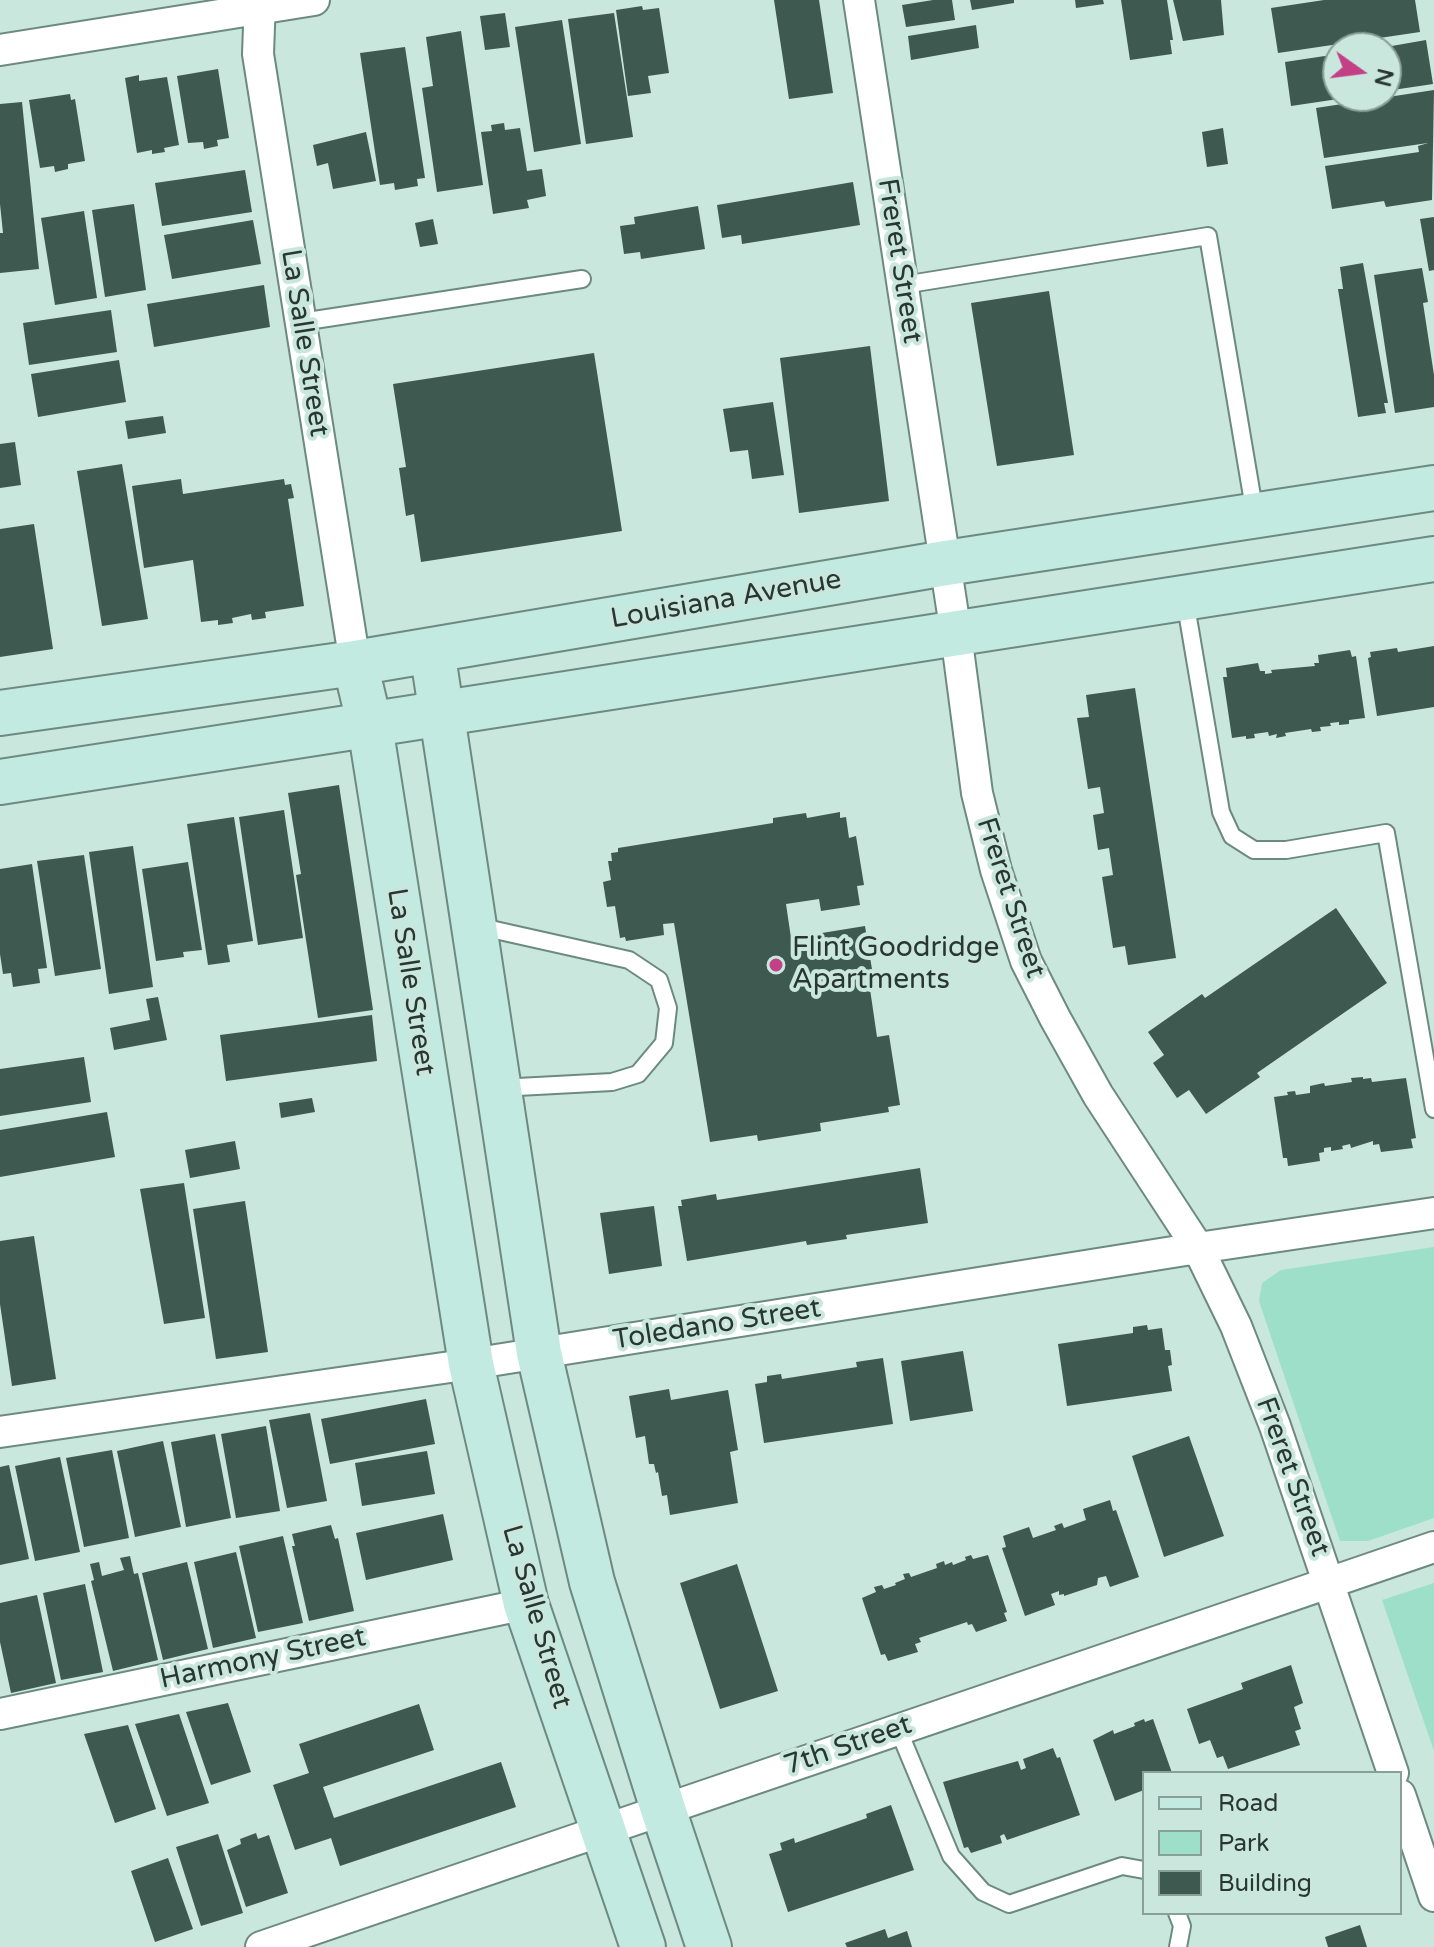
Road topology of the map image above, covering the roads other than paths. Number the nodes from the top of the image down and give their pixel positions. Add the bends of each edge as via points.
1 (314, 0) edge
2 (859, 0) edge
3 (259, 4) edge
4 (0, 50) edge
5 (582, 279) dead end
6 (903, 285) junction
7 (301, 322) junction
8 (1434, 488) edge
9 (1255, 516) junction
10 (1434, 559) edge
11 (946, 563) junction
12 (1185, 598) junction
13 (956, 634) junction
14 (432, 650) junction
15 (355, 663) junction
16 (9, 712) edge
17 (443, 714) junction
18 (370, 726) junction
19 (14, 780) edge
20 (474, 925) junction
21 (498, 1088) junction
22 (1434, 1109) edge
23 (1434, 1213) edge
24 (1198, 1248) junction
25 (539, 1353) junction
26 (471, 1364) junction
27 (0, 1432) edge
28 (1434, 1547) edge
29 (1329, 1583) junction
30 (526, 1604) junction
31 (0, 1714) edge
32 (898, 1729) junction
33 (1392, 1771) edge
34 (1402, 1801) edge
35 (663, 1809) junction
36 (604, 1829) junction
37 (1142, 1870) edge
38 (1434, 1896) edge
39 (1178, 1915) edge
40 (261, 1947) edge
41 (643, 1947) edge
42 (709, 1947) edge
43 (1178, 1947) edge

1 - 3 street
2 - 6 street, Freret Street
3 - 4 street
3 - 7 street, La Salle Street via 258,54
5 - 7 lane
6 - 9 lane via 1208,236
6 - 11 street, Freret Street
7 - 15 street, La Salle Street
8 - 9 street, Louisiana Avenue
9 - 11 street, Louisiana Avenue
10 - 12 street, Louisiana Avenue
11 - 13 street, Freret Street
11 - 14 street, Louisiana Avenue
12 - 13 street, Louisiana Avenue
12 - 22 lane via 1221,812 1232,836 1254,850 1286,850 1386,833
13 - 17 street, Louisiana Avenue
13 - 24 street, Freret Street via 977,793 1026,961 1098,1095
14 - 15 street, Louisiana Avenue
14 - 17 street
15 - 16 street, Louisiana Avenue
15 - 18 street, La Salle Street
16 - 19 street, Louisiana Avenue
17 - 18 street, Louisiana Avenue
17 - 20 street
18 - 19 street, Louisiana Avenue
18 - 26 street, La Salle Street
20 - 21 street
20 - 21 lane via 629,960 659,980 668,1008 664,1043 638,1074 612,1082
21 - 25 street
23 - 24 street, Toledano Street
24 - 25 street, Toledano Street
24 - 29 street, Freret Street via 1253,1369
25 - 26 street, Toledano Street
25 - 35 street via 592,1582
26 - 27 street, Toledano Street
26 - 30 street, La Salle Street
28 - 29 street, 7th Street
29 - 32 street, 7th Street
29 - 33 street, Freret Street
30 - 31 street, Harmony Street
30 - 36 street, La Salle Street
32 - 35 street, 7th Street
32 - 37 lane via 951,1856 983,1892 1009,1904 1122,1866
34 - 38 street
35 - 36 street, 7th Street
35 - 42 street
36 - 40 street, 7th Street
36 - 41 street, La Salle Street
39 - 43 lane via 1182,1926

